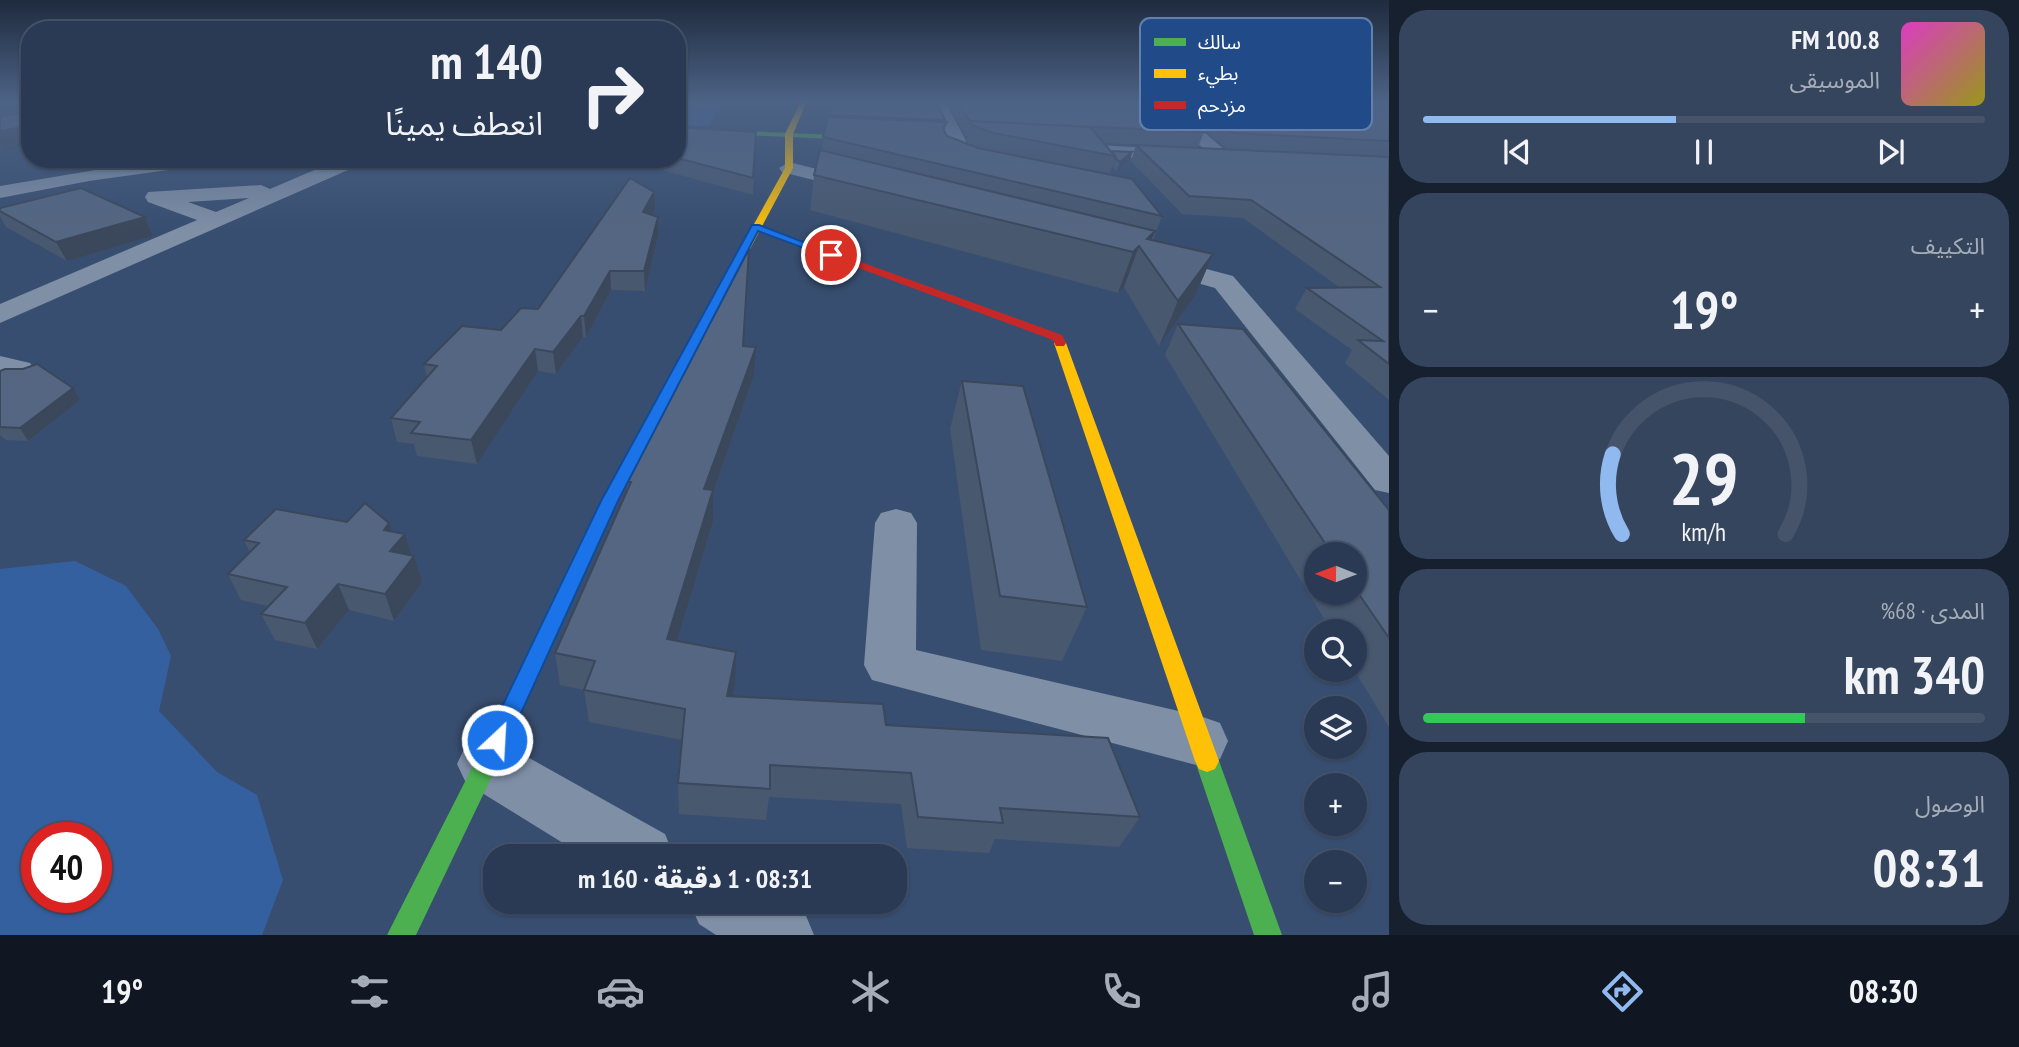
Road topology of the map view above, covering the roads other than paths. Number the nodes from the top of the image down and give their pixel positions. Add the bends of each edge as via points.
1 (789, 145) edge
2 (956, 145) edge
3 (1214, 145) edge
4 (958, 148) edge
5 (1065, 149) edge
6 (139, 168) edge
7 (336, 168) edge
8 (789, 168) junction
9 (286, 190) junction
10 (0, 192) edge
11 (883, 192) edge
12 (217, 220) junction
13 (756, 227) junction
14 (1124, 255) edge
15 (0, 314) edge
16 (1389, 481) edge
17 (896, 523) dead end
18 (1200, 741) junction
19 (486, 764) junction
20 (623, 844) edge
21 (744, 914) edge
22 (401, 935) edge
23 (780, 935) edge
24 (1268, 935) edge

1 - 8 street
2 - 4 street
3 - 5 street via 1232,159
6 - 10 street
7 - 9 street
8 - 11 street
8 - 13 street
9 - 12 street
9 - 12 street via 156,197
12 - 15 street
13 - 18 street via 1058,338
13 - 19 street via 609,501
14 - 16 street via 1224,282
17 - 18 street via 890,665
18 - 24 street
19 - 20 street
19 - 22 street
21 - 23 street

